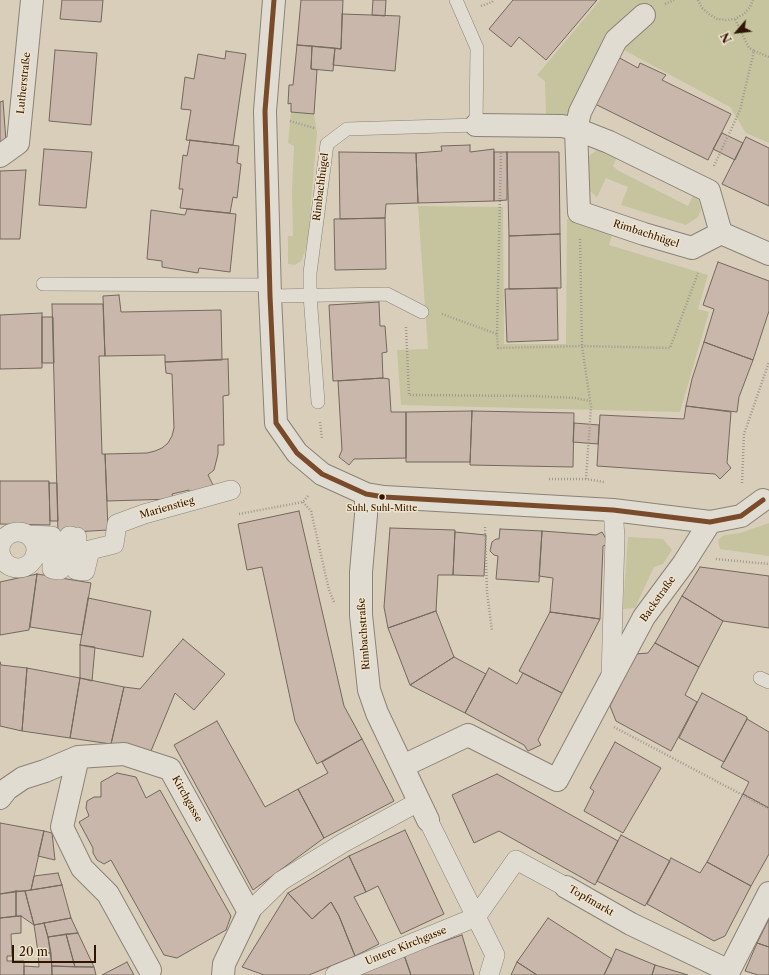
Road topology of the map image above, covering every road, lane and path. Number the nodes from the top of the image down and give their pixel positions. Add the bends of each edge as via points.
1 (32, 0) edge
2 (274, 0) edge
3 (456, 0) edge
4 (698, 0) edge
5 (753, 0) edge
6 (644, 15) dead end
7 (735, 19) junction
8 (754, 51) junction
9 (769, 57) edge
10 (266, 107) junction
11 (476, 125) junction
12 (502, 126) junction
13 (347, 129) junction
14 (576, 129) junction
15 (0, 156) edge
16 (704, 188) junction
17 (579, 212) junction
18 (715, 236) junction
19 (769, 254) edge
20 (43, 284) dead end
21 (270, 290) junction
22 (310, 295) junction
23 (422, 312) dead end
24 (436, 312) dead end
25 (497, 334) junction
26 (582, 346) junction
27 (408, 356) dead end
28 (769, 362) edge
29 (590, 401) junction
30 (318, 402) joint
31 (322, 443) dead end
32 (547, 478) dead end
33 (586, 480) junction
34 (606, 482) dead end
35 (742, 488) dead end
36 (231, 490) dead end
37 (366, 494) junction
38 (767, 494) edge
39 (484, 503) junction
40 (613, 510) junction
41 (311, 512) dead end
42 (238, 514) dead end
43 (710, 522) junction
44 (28, 535) junction
45 (73, 536) junction
46 (107, 538) junction
47 (1, 546) edge
48 (492, 631) dead end
49 (611, 678) junction
50 (592, 715) junction
51 (78, 757) junction
52 (403, 766) junction
53 (0, 798) edge
54 (769, 809) edge
55 (424, 811) junction
56 (566, 887) joint
57 (769, 892) edge
58 (249, 912) junction
59 (476, 917) junction
60 (150, 970) dead end
61 (728, 973) edge
62 (223, 975) edge
63 (335, 975) edge
64 (489, 975) edge

1 - 15 street, Lutherstraße via 18,143
2 - 10 street
3 - 11 lane via 477,48
4 - 7 path via 702,8 717,19
5 - 7 path via 744,14
6 - 14 street via 616,40 580,112
7 - 8 path via 749,48
8 - 9 path
8 - 16 path via 740,110
10 - 13 path via 291,122 315,128
10 - 21 street
11 - 12 street
11 - 13 lane
12 - 14 street via 562,126
12 - 25 path
13 - 22 lane, Rimbachhügel via 326,144 310,273
14 - 16 street via 609,142
14 - 17 street
16 - 18 street via 710,191
17 - 18 street, Rimbachhügel via 692,248
17 - 26 path
18 - 19 street
18 - 26 path via 670,348
20 - 21 lane
21 - 22 lane
21 - 37 street via 276,423 297,453 322,474
22 - 23 lane via 387,294
22 - 30 lane, Rimbachhügel
24 - 25 path
25 - 26 path via 498,348
26 - 29 path
27 - 29 path via 409,395 534,396
28 - 35 path via 744,434
29 - 33 path
30 - 31 path
32 - 33 path
33 - 34 path
36 - 46 street, Marienstieg via 117,524
37 - 39 street via 384,498
37 - 52 street, Rimbachstraße via 361,615 369,690 377,713
38 - 43 street via 741,516
39 - 40 street
39 - 48 path via 487,592
40 - 43 street
40 - 49 street, Backstraße
41 - 42 path via 303,502
43 - 49 street, Backstraße via 684,563 644,617
44 - 45 street via 52,536 52,569 60,570
44 - 47 street via 11,533
44 - 47 street via 36,550 28,565 17,568 6,563 2,558
45 - 46 street
45 - 46 street via 76,570 85,570 90,550 114,544
49 - 50 street, Backstraße
50 - 52 street, Backstraße via 557,780 468,735
50 - 54 path
51 - 53 street, Kirchgasse via 23,778
51 - 58 street, Kirchgasse via 124,754 170,769
51 - 60 street via 62,827 82,868 108,894
52 - 55 street, Rimbachstraße
55 - 58 street via 349,840 281,881
55 - 59 street, Rimbachstraße
56 - 59 street, Topfmarkt via 516,860
56 - 61 street, Topfmarkt via 631,924
57 - 61 street
58 - 62 street via 224,964
59 - 63 street, Untere Kirchgasse
59 - 64 street, Rimbachstraße via 495,955

